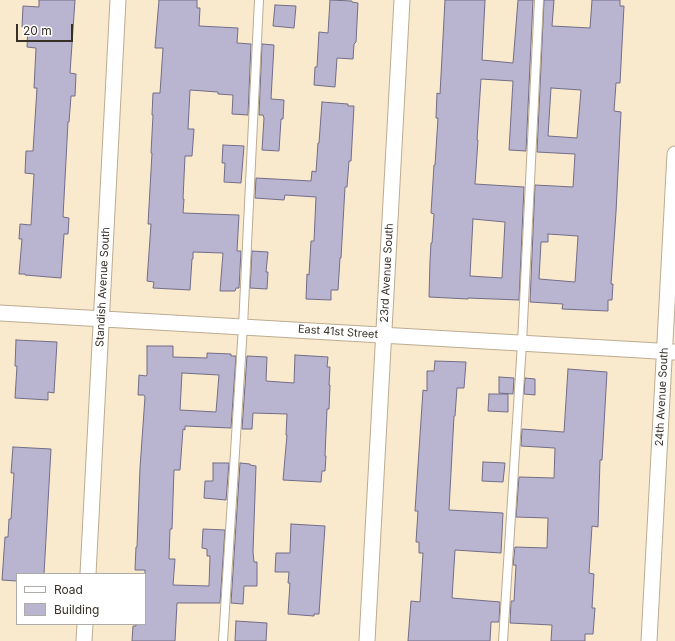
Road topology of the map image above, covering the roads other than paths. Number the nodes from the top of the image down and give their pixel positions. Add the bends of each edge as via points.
1 (118, 0) edge
2 (259, 0) edge
3 (402, 0) edge
4 (539, 0) edge
5 (675, 154) edge
6 (0, 313) edge
7 (101, 319) junction
8 (243, 326) junction
9 (384, 335) junction
10 (522, 343) junction
11 (670, 351) edge
12 (88, 573) edge
13 (85, 625) edge
14 (84, 641) edge
15 (223, 641) edge
16 (367, 641) edge
17 (504, 641) edge
18 (649, 641) edge

1 - 7 street, Standish Avenue South
2 - 8 lane
3 - 9 street, 23rd Avenue South
4 - 10 lane
5 - 11 street, 24th Avenue South
6 - 7 street, East 41st Street
7 - 8 street, East 41st Street
7 - 12 street, Standish Avenue South
8 - 9 street, East 41st Street
8 - 15 lane
9 - 10 street, East 41st Street
9 - 16 street, 23rd Avenue South
10 - 11 street, East 41st Street
10 - 17 lane
11 - 18 street, 24th Avenue South
13 - 14 street

